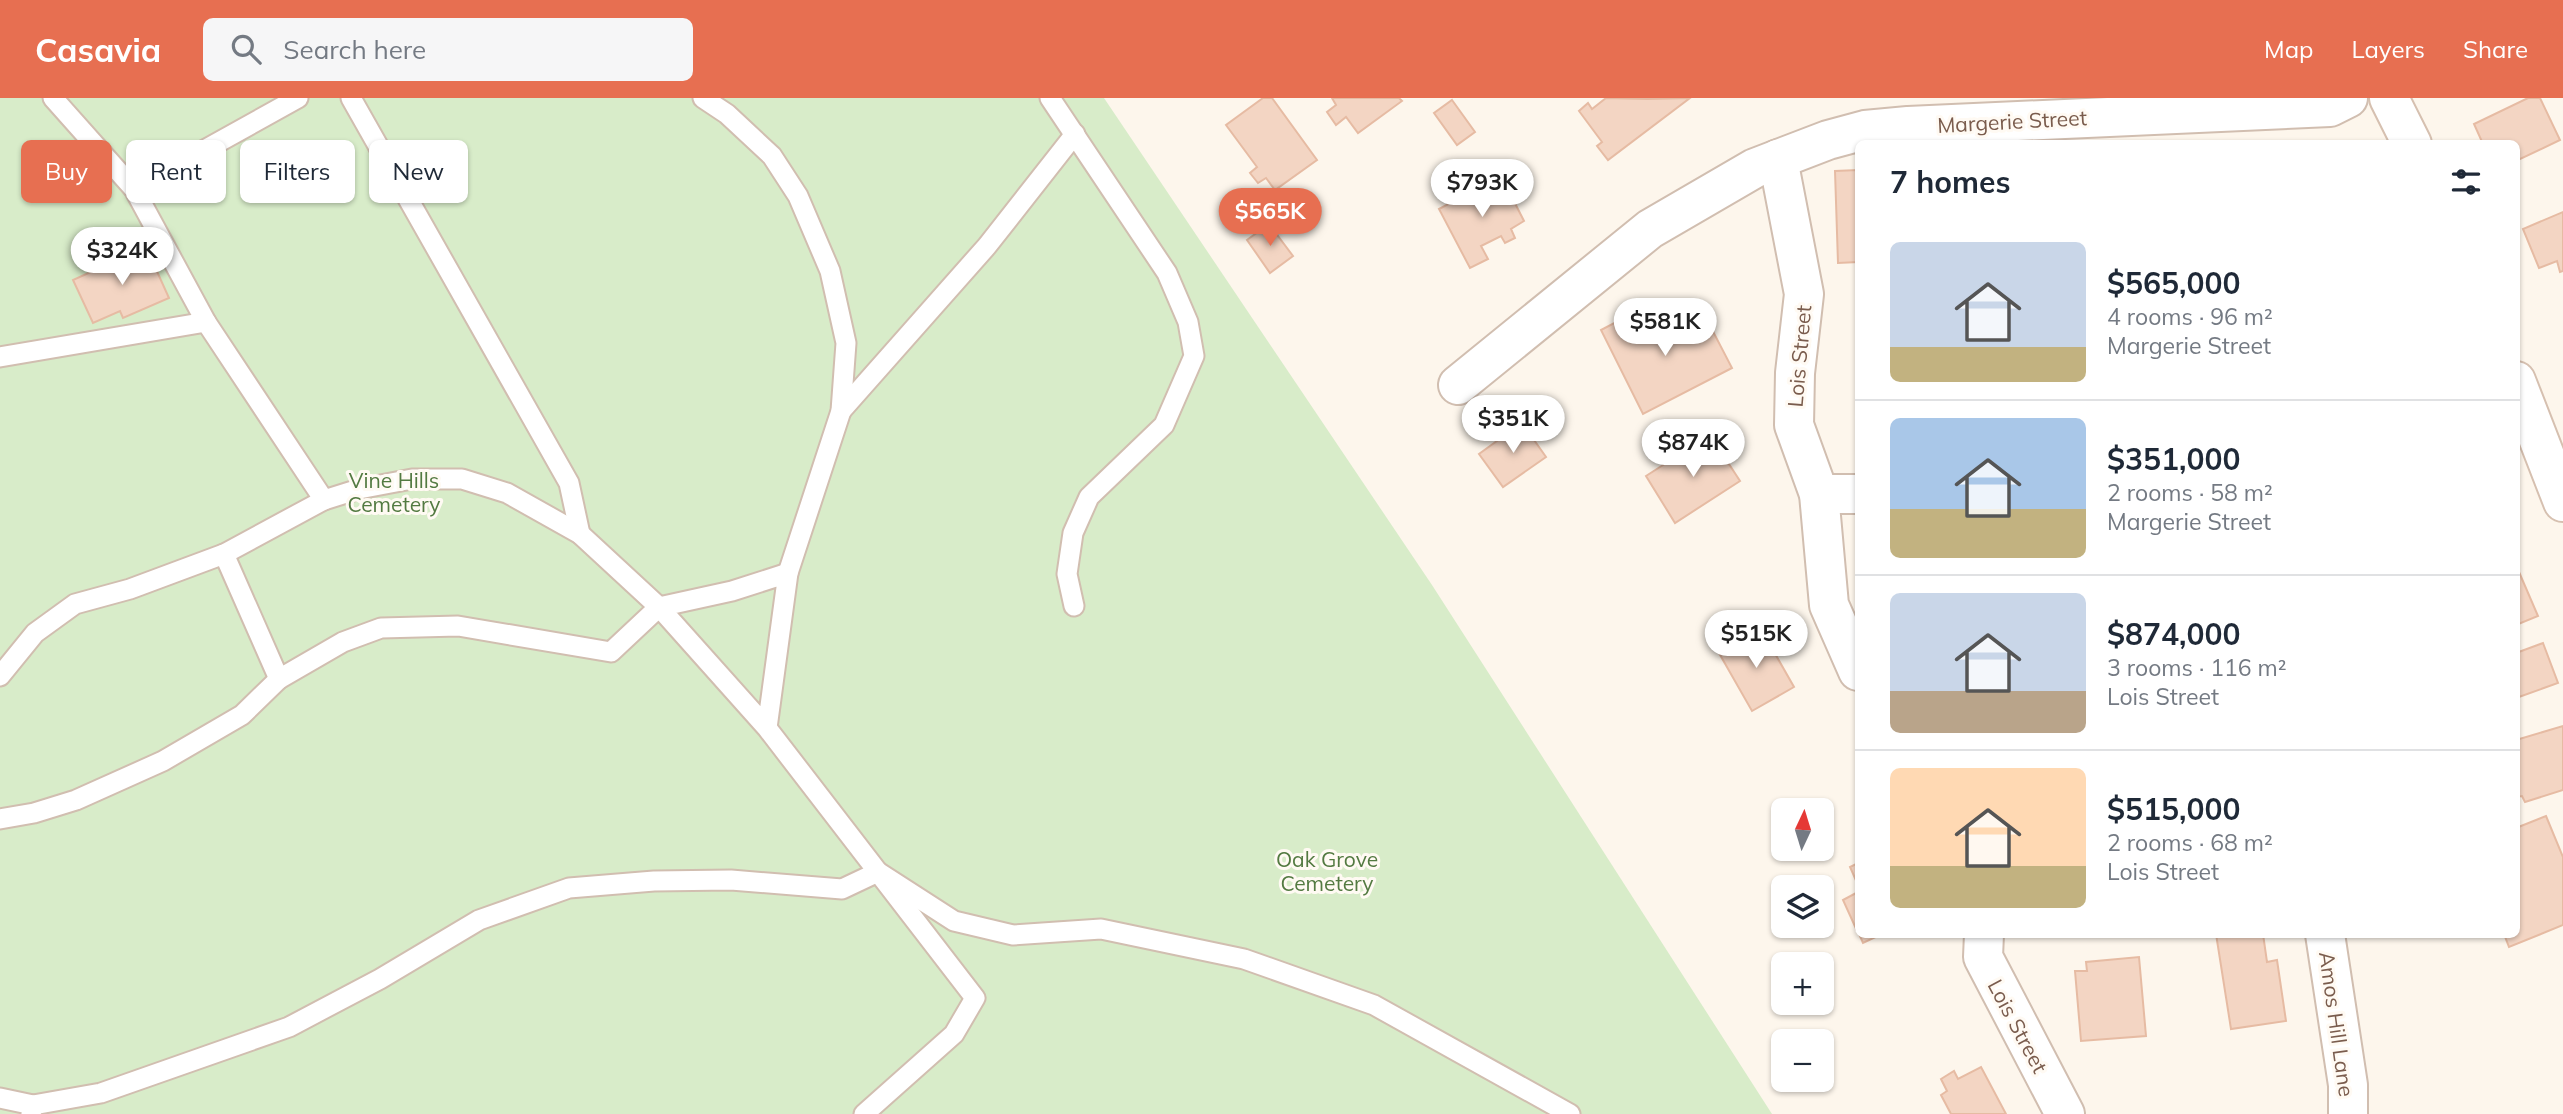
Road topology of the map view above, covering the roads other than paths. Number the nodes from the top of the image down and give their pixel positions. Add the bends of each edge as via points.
1 (53, 98) edge
2 (298, 98) edge
3 (351, 98) edge
4 (703, 98) edge
5 (1050, 98) edge
6 (2348, 98) edge
7 (2389, 98) edge
8 (1975, 111) edge
9 (1075, 134) junction
10 (222, 140) edge
11 (2410, 140) edge
12 (1778, 159) junction
13 (126, 180) edge
14 (142, 203) edge
15 (206, 322) junction
16 (0, 357) edge
17 (1458, 385) dead end
18 (2520, 391) edge
19 (841, 411) junction
20 (1819, 494) junction
21 (1855, 494) edge
22 (324, 500) junction
23 (2563, 502) edge
24 (580, 534) junction
25 (224, 554) junction
26 (788, 573) junction
27 (1074, 606) dead end
28 (659, 607) junction
29 (1855, 664) edge
30 (0, 676) edge
31 (279, 679) junction
32 (767, 728) junction
33 (0, 819) edge
34 (878, 872) junction
35 (1984, 938) edge
36 (2326, 938) edge
37 (0, 1098) edge
38 (32, 1110) edge
39 (864, 1114) edge
40 (1570, 1114) edge
41 (2065, 1114) edge
42 (2348, 1114) edge

1 - 13 lane
2 - 10 lane
3 - 24 lane via 569,483
4 - 19 lane via 772,156 798,196 830,271 846,344
5 - 9 lane
6 - 8 street, Margerie Street via 2330,107
7 - 11 street
8 - 12 street, Margerie Street via 1865,130
9 - 19 lane via 987,246
9 - 27 lane via 1167,273 1188,322 1194,356 1164,425 1089,497 1073,533 1067,574
12 - 17 street, Margerie Street via 1650,229
12 - 20 street, Lois Street via 1804,294 1794,425
14 - 15 lane
15 - 16 lane
15 - 22 lane
18 - 23 street
19 - 26 lane
20 - 21 street
20 - 29 street, Lois Street via 1829,605
22 - 24 lane via 412,478 462,478 507,494
22 - 25 lane
24 - 28 lane
25 - 30 lane via 75,604 35,634
25 - 31 lane
26 - 28 lane
26 - 32 lane
28 - 31 lane via 611,652 458,626 381,628 344,642
28 - 32 lane
31 - 33 lane via 242,715 163,761 76,800
32 - 34 lane
34 - 38 lane via 842,889 731,880 569,888 479,920 289,1027 101,1093
34 - 39 lane via 975,998 954,1034
34 - 40 lane via 954,921 1013,935 1101,929 1244,959 1374,1005
35 - 41 street, Lois Street via 1983,957
36 - 42 street, Amos Hill Lane via 2348,1085
37 - 38 lane

